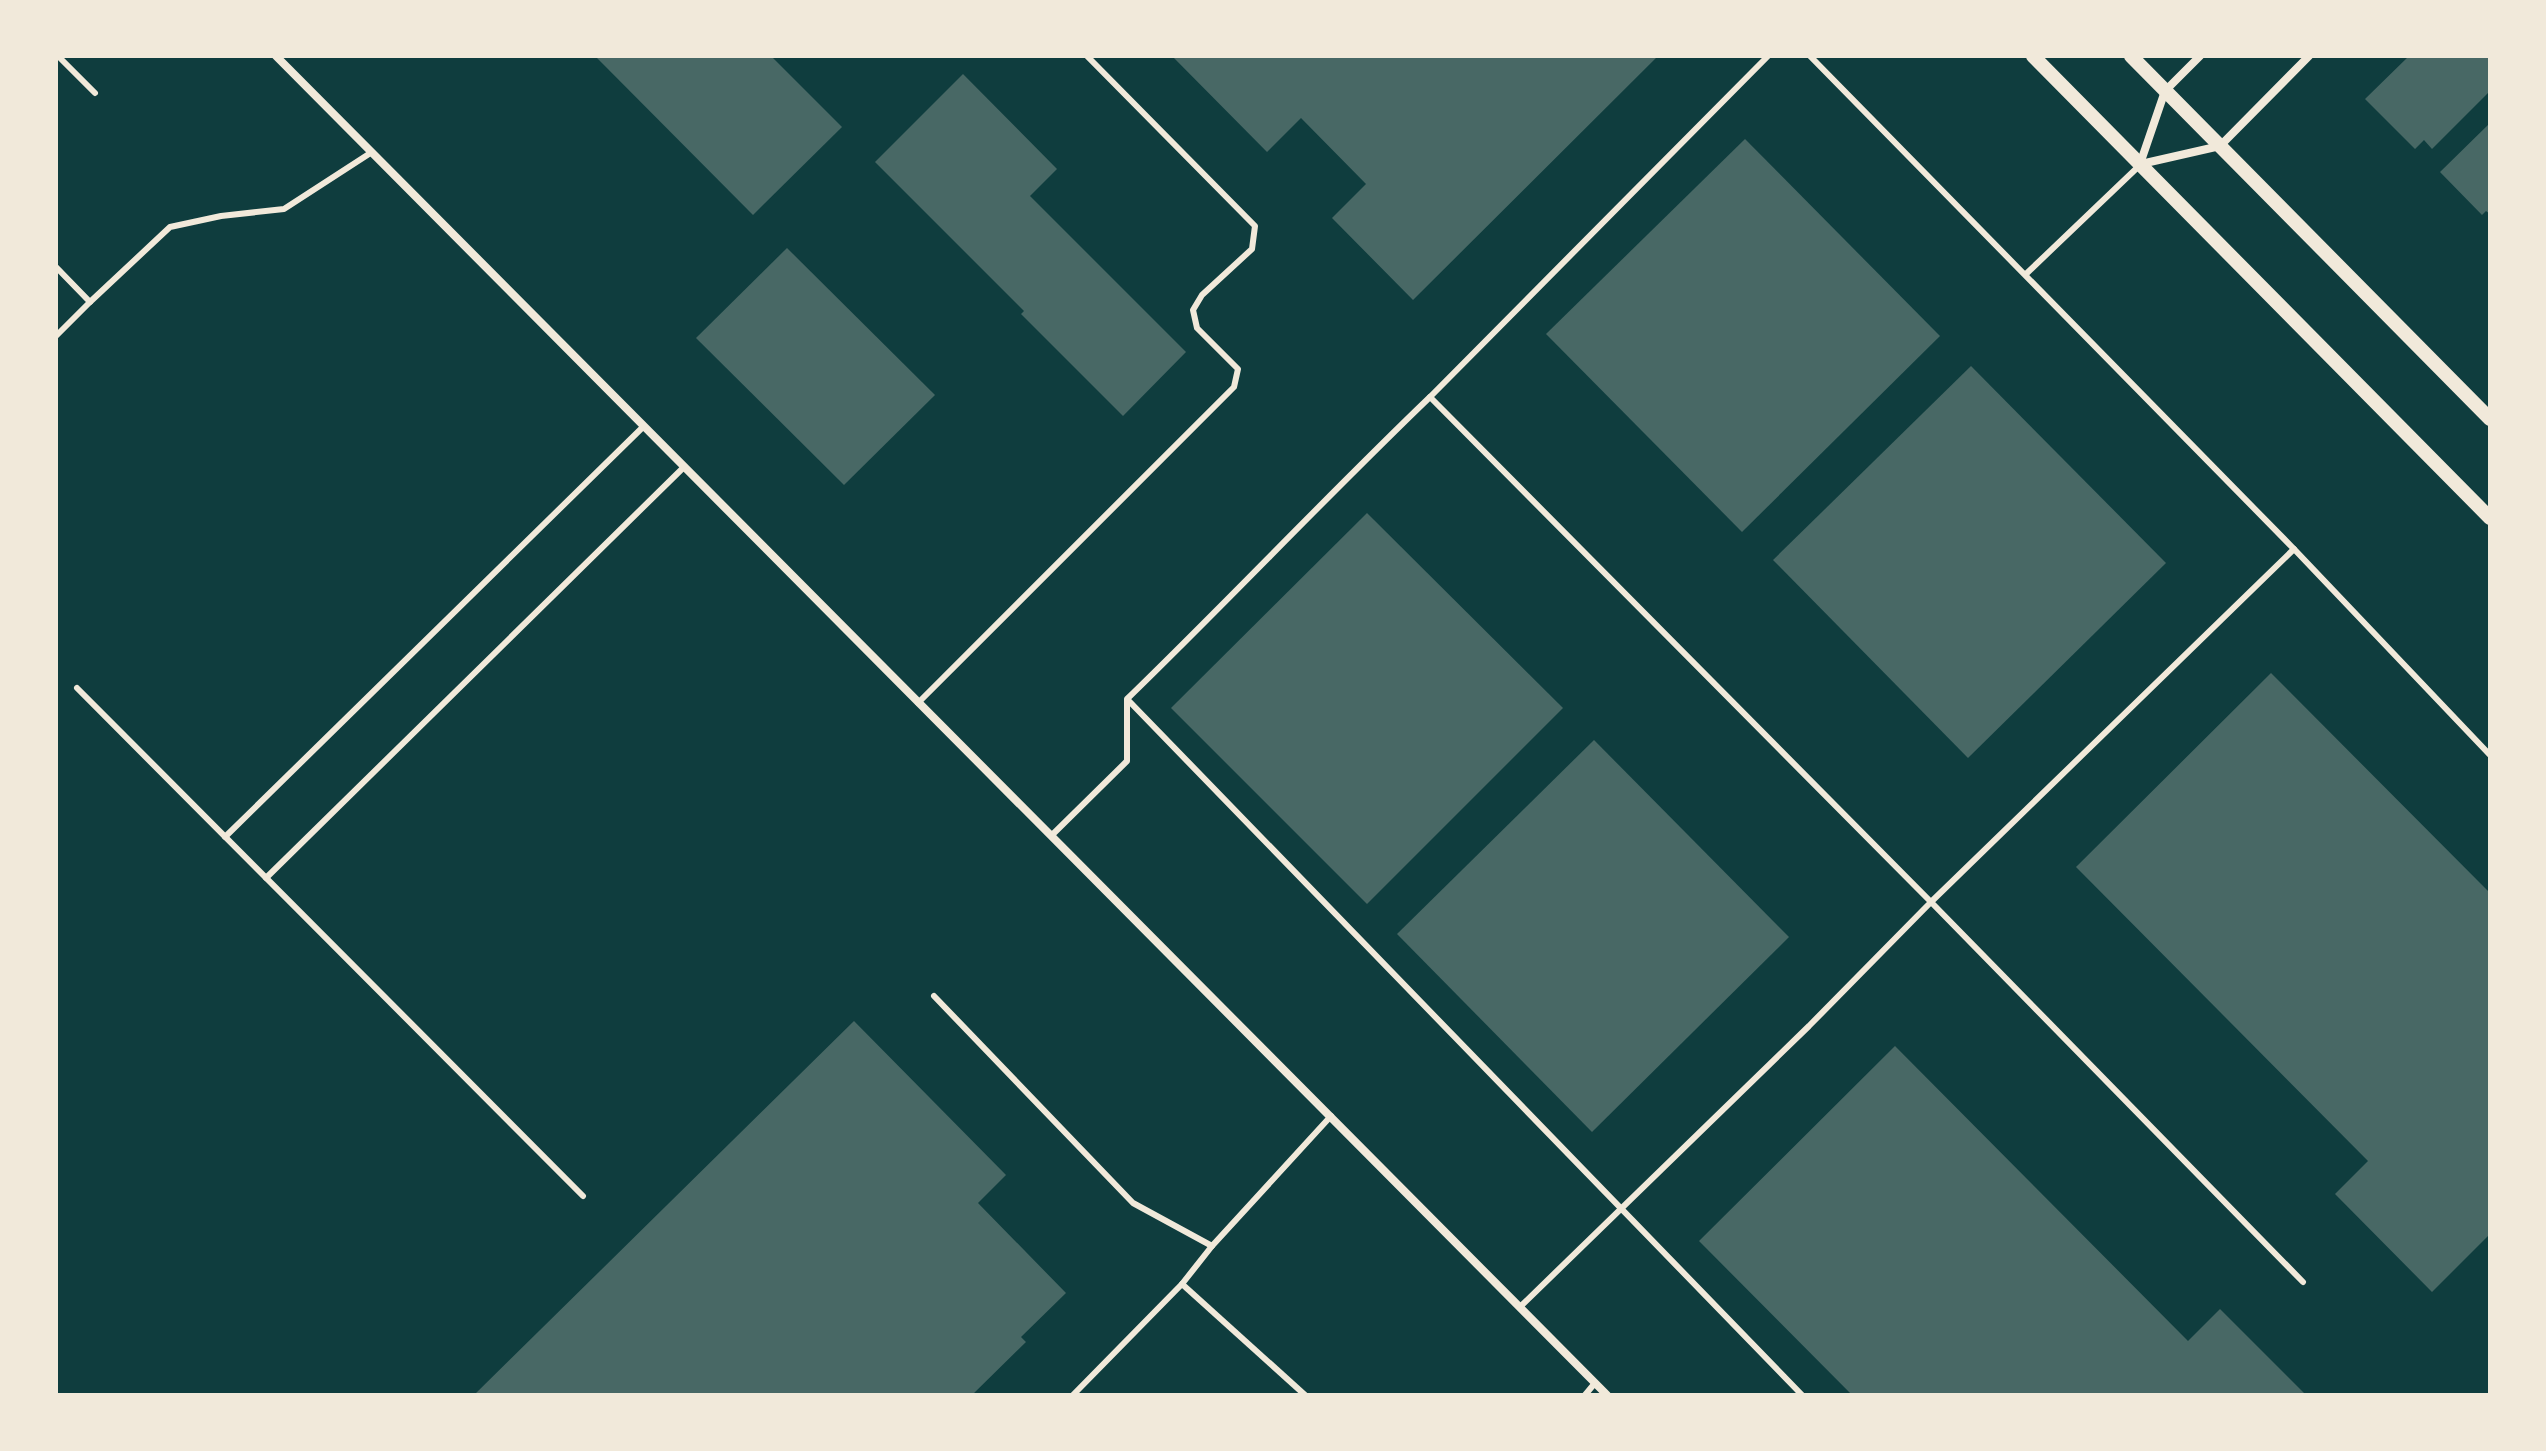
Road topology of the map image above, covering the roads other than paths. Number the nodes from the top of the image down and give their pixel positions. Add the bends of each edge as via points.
1 (58, 56) edge
2 (276, 56) edge
3 (1087, 56) edge
4 (1768, 56) edge
5 (1810, 56) edge
6 (2033, 56) edge
7 (2131, 56) edge
8 (2200, 56) edge
9 (2309, 56) edge
10 (2165, 91) junction
11 (95, 93) dead end
12 (2220, 146) junction
13 (372, 152) junction
14 (2140, 164) junction
15 (56, 267) edge
16 (2026, 274) junction
17 (90, 302) junction
18 (56, 336) edge
19 (1430, 397) junction
20 (2490, 419) edge
21 (644, 426) junction
22 (684, 467) junction
23 (2490, 518) edge
24 (2294, 549) junction
25 (77, 688) dead end
26 (1127, 699) junction
27 (918, 703) junction
28 (2490, 755) edge
29 (1051, 836) junction
30 (225, 837) junction
31 (266, 878) junction
32 (1931, 902) junction
33 (934, 996) dead end
34 (1331, 1116) junction
35 (583, 1196) dead end
36 (1620, 1210) junction
37 (1212, 1246) junction
38 (2303, 1282) dead end
39 (1182, 1284) junction
40 (1521, 1306) junction
41 (1595, 1383) junction
42 (1073, 1395) edge
43 (1305, 1395) edge
44 (1585, 1395) edge
45 (1607, 1395) edge
46 (1802, 1395) edge

1 - 11 lane
2 - 13 street
3 - 27 lane via 1255,226 1252,249 1193,310 1197,328 1238,369 1234,387
4 - 19 lane
5 - 16 lane
6 - 14 street
7 - 10 street
8 - 10 street
9 - 12 street
10 - 12 street
10 - 14 street
12 - 14 street
12 - 20 street
13 - 17 lane via 284,209 170,227
13 - 21 street
14 - 16 lane
14 - 23 street
15 - 17 lane
16 - 24 lane
17 - 18 lane
19 - 26 lane
19 - 32 lane
21 - 22 street
21 - 30 lane
22 - 27 street
22 - 31 lane
24 - 28 lane
24 - 32 lane
25 - 30 lane
26 - 29 lane via 1127,761
26 - 36 lane
27 - 29 street
29 - 34 street
30 - 31 lane
31 - 35 lane
32 - 36 lane
32 - 38 lane
33 - 37 lane via 1133,1203
34 - 37 lane
34 - 40 street
36 - 40 lane
36 - 46 lane
37 - 39 lane
39 - 42 lane
39 - 43 lane
40 - 41 street
41 - 44 lane
41 - 45 street

